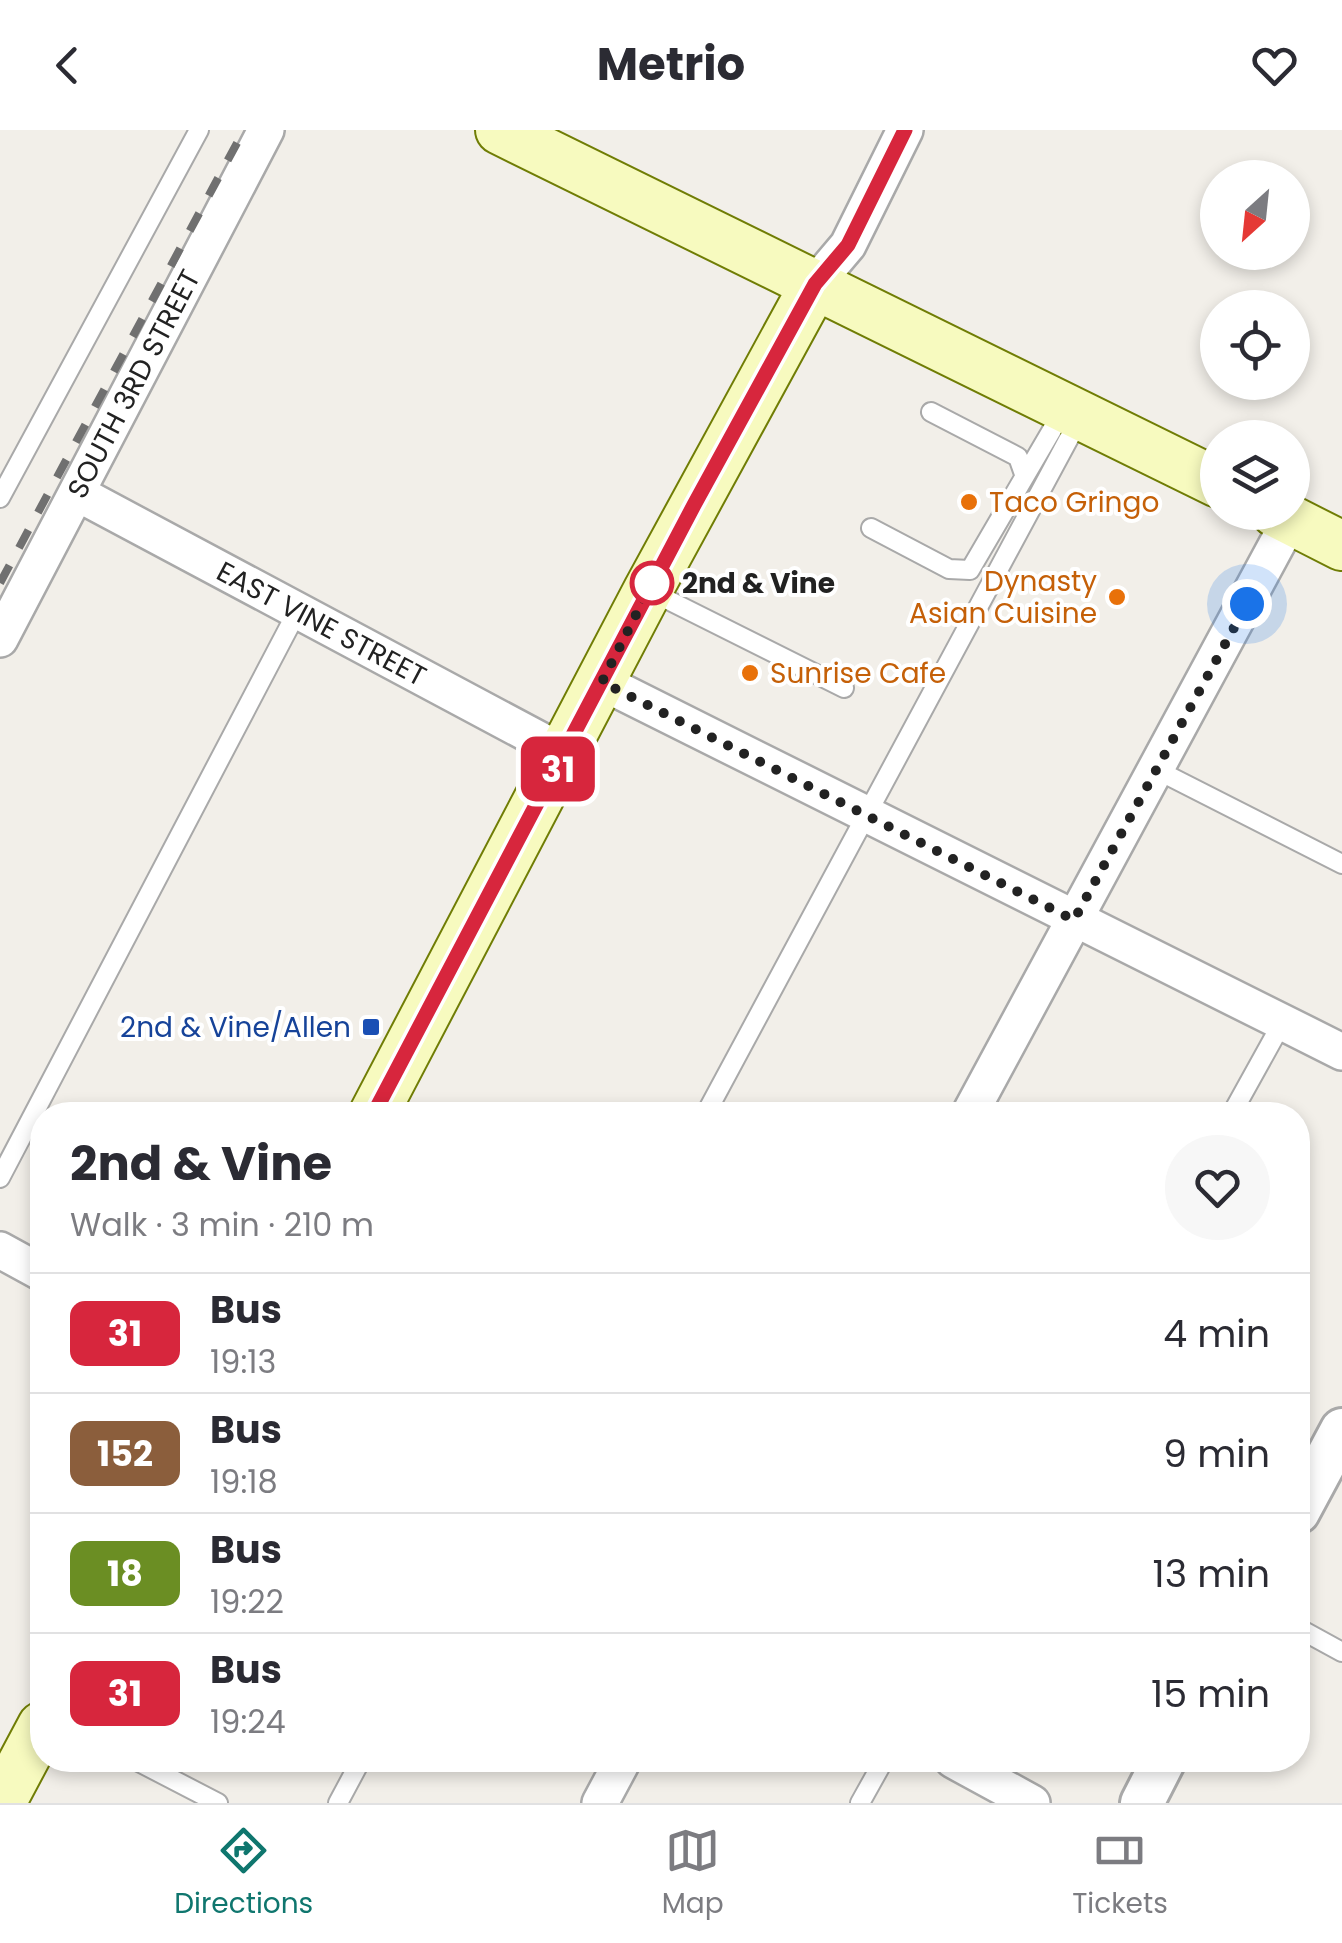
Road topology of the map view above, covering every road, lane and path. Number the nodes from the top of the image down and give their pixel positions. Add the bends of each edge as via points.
1 (198, 130) edge
2 (266, 130) edge
3 (500, 130) edge
4 (905, 130) edge
5 (815, 284) junction
6 (931, 412) dead end
7 (1072, 412) junction
8 (1024, 474) junction
9 (1200, 474) edge
10 (78, 494) junction
11 (0, 498) edge
12 (1310, 527) edge
13 (871, 528) dead end
14 (1275, 530) edge
15 (1340, 539) edge
16 (648, 590) junction
17 (298, 610) junction
18 (0, 639) edge
19 (602, 682) junction
20 (844, 688) dead end
21 (566, 754) junction
22 (1157, 770) junction
23 (866, 817) junction
24 (1342, 864) edge
25 (1074, 920) junction
26 (1282, 1023) junction
27 (1342, 1052) edge
28 (40, 1102) edge
29 (380, 1102) edge
30 (711, 1102) edge
31 (976, 1102) edge
32 (1239, 1102) edge
33 (30, 1121) edge
34 (0, 1178) edge
35 (0, 1250) edge
36 (30, 1266) edge
37 (1342, 1430) edge
38 (1310, 1490) edge
39 (1310, 1635) edge
40 (1342, 1652) edge
41 (30, 1749) edge
42 (158, 1772) edge
43 (355, 1772) edge
44 (617, 1772) edge
45 (877, 1772) edge
46 (974, 1772) edge
47 (1158, 1772) edge
48 (2, 1803) edge
49 (218, 1803) edge
50 (338, 1803) edge
51 (600, 1803) edge
52 (860, 1803) edge
53 (1032, 1803) edge
54 (1142, 1803) edge

1 - 11 lane
2 - 10 street, SOUTH 3RD STREET
3 - 5 main road
4 - 5 street via 848,245
5 - 7 main road
5 - 16 main road
6 - 8 lane via 1018,457
7 - 8 lane
7 - 9 main road
7 - 23 lane
8 - 13 lane via 970,570 949,570
10 - 17 street, EAST VINE STREET
10 - 18 street, SOUTH 3RD STREET
12 - 15 main road
14 - 22 street
16 - 19 main road
16 - 20 lane
17 - 21 street, EAST VINE STREET
17 - 28 lane
19 - 21 main road
19 - 23 street
21 - 29 main road
22 - 24 lane
22 - 25 street
23 - 25 street
23 - 30 lane
25 - 26 street
25 - 31 street
26 - 27 street
26 - 32 lane
33 - 34 lane
35 - 36 street
37 - 38 street
39 - 40 lane
41 - 48 main road
42 - 49 lane
43 - 50 lane
44 - 51 street
45 - 52 lane
46 - 53 street
47 - 54 street

